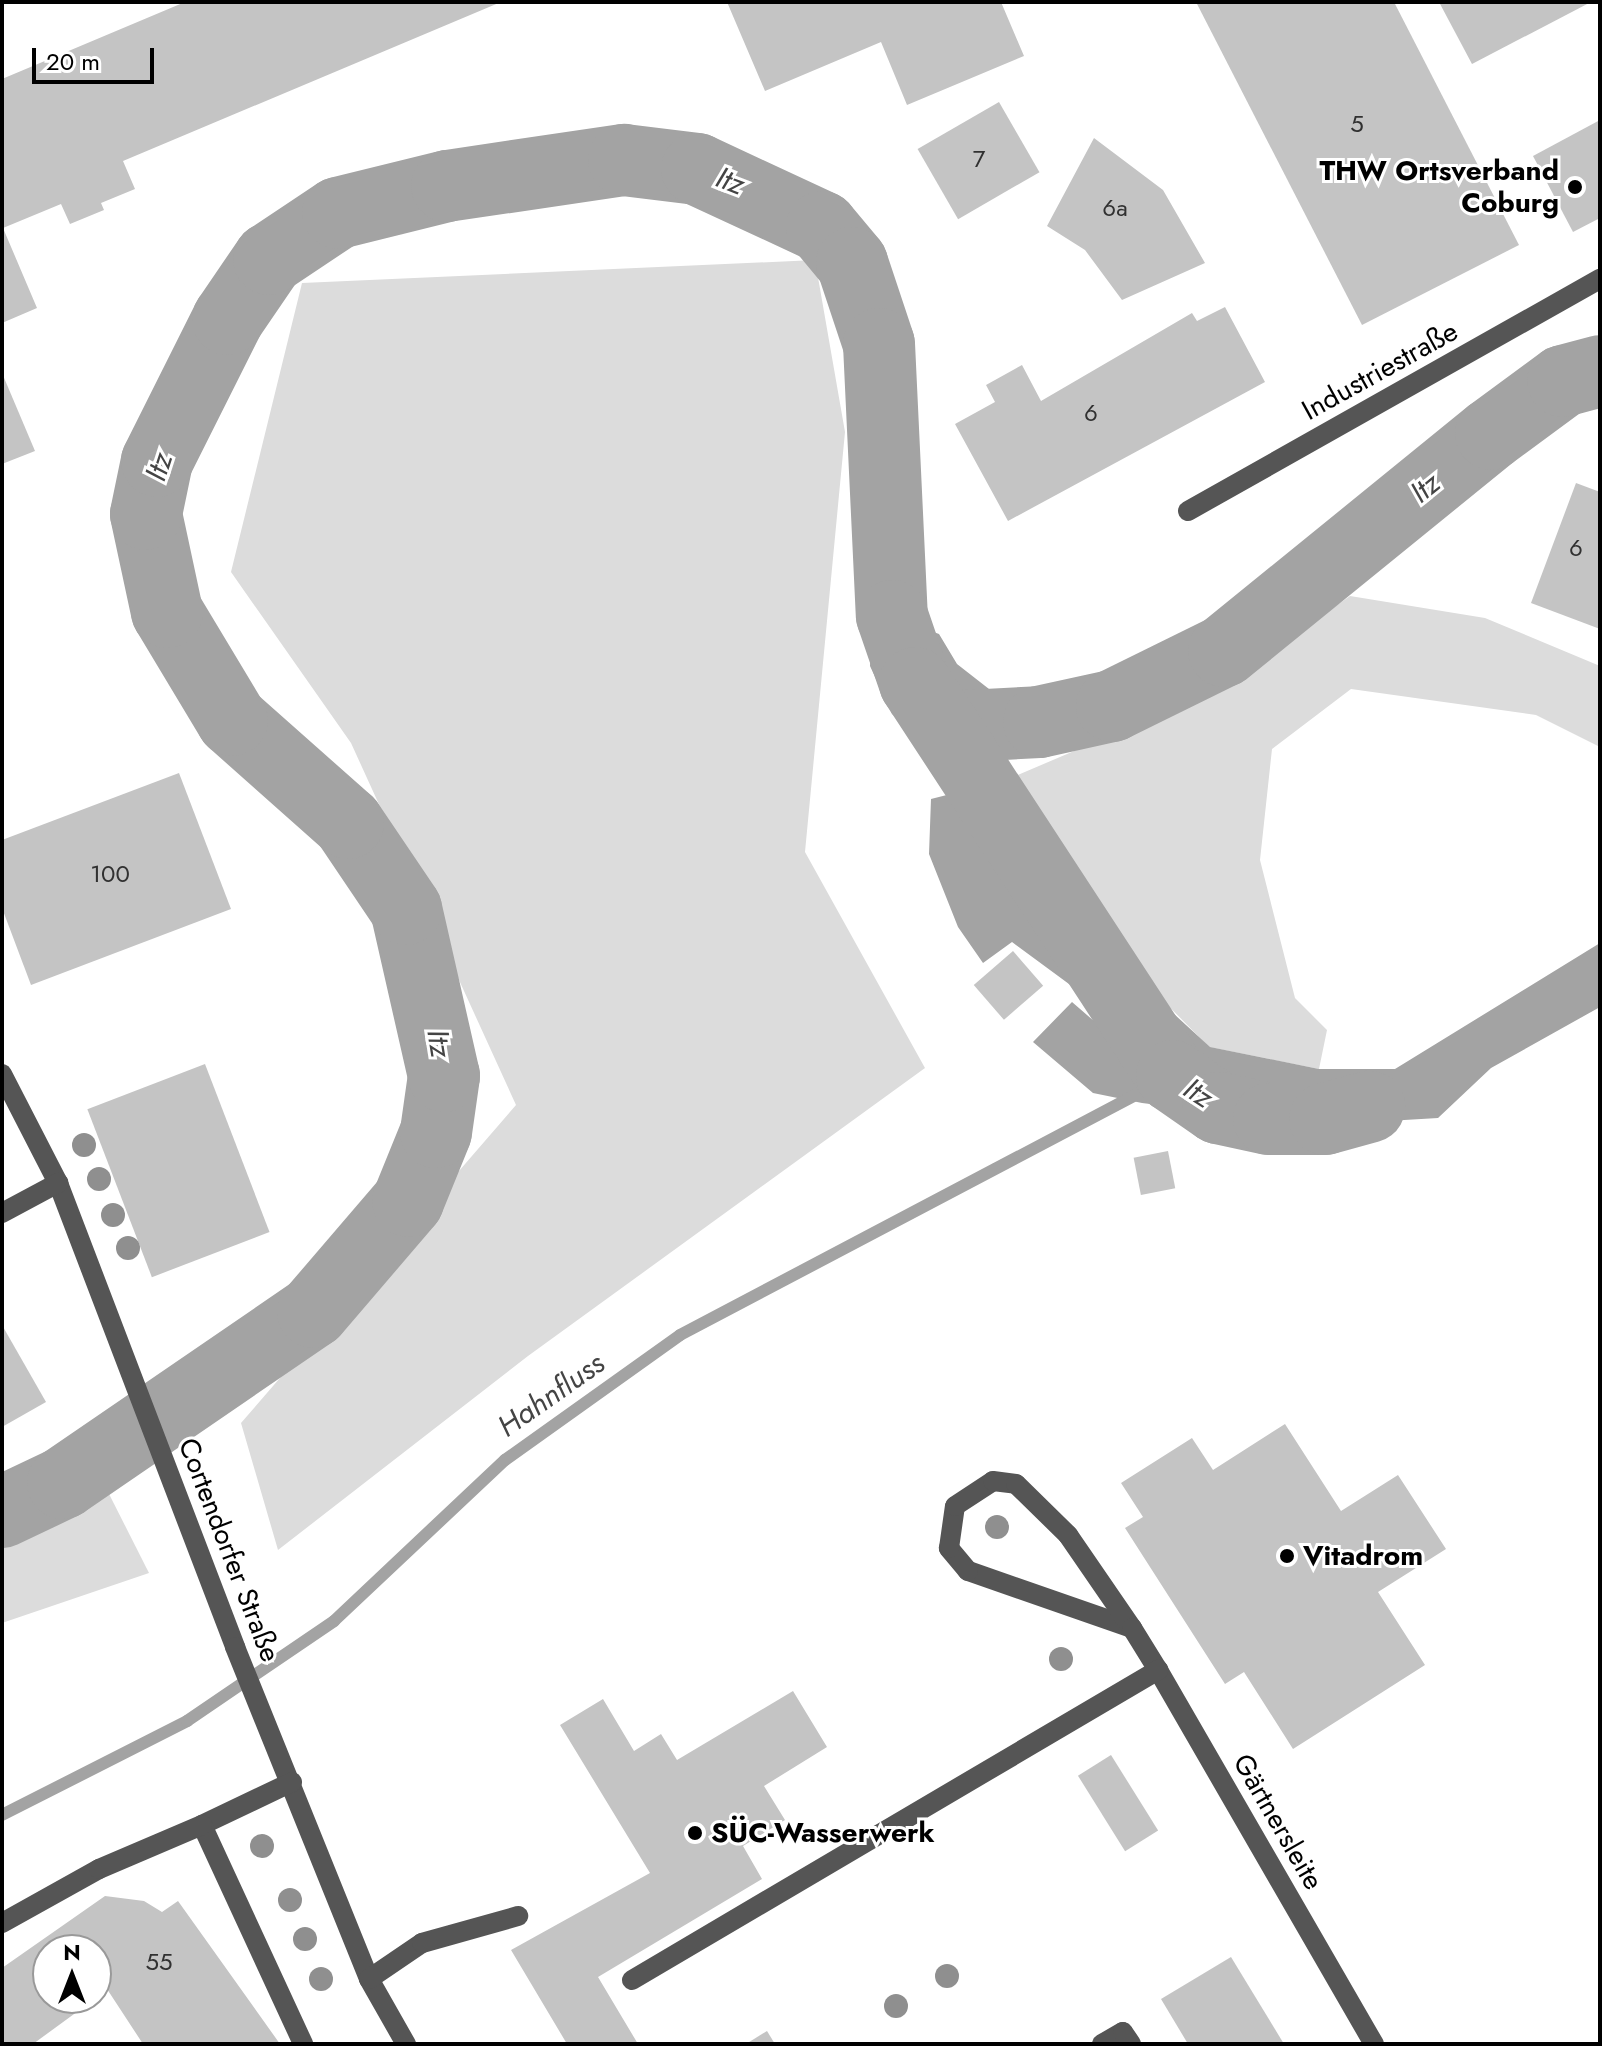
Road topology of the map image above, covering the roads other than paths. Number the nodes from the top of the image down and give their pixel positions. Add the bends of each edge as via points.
1 (1600, 279) edge
2 (1188, 511) dead end
3 (2, 1074) edge
4 (58, 1183) junction
5 (2, 1213) edge
6 (1132, 1628) junction
7 (1158, 1670) junction
8 (292, 1782) junction
9 (202, 1825) junction
10 (518, 1916) dead end
11 (2, 1923) edge
12 (369, 1979) junction
13 (632, 1980) dead end
14 (303, 2044) edge
15 (406, 2044) edge
16 (1102, 2044) edge
17 (1131, 2044) edge
18 (1374, 2044) edge

1 - 2 street, Industriestraße
3 - 4 street, Cortendorfer Straße
4 - 5 street
4 - 8 street, Cortendorfer Straße via 193,1540
6 - 6 street, Gärtnersleite via 1037,1498 993,1481 955,1506 949,1548 968,1571
6 - 7 street, Gärtnersleite
7 - 13 street
7 - 18 street, Gärtnersleite
8 - 9 street
8 - 12 street, Cortendorfer Straße
9 - 11 street via 99,1869
9 - 14 street
10 - 12 street via 422,1943
12 - 15 street, Cortendorfer Straße
16 - 17 street via 1123,2032

